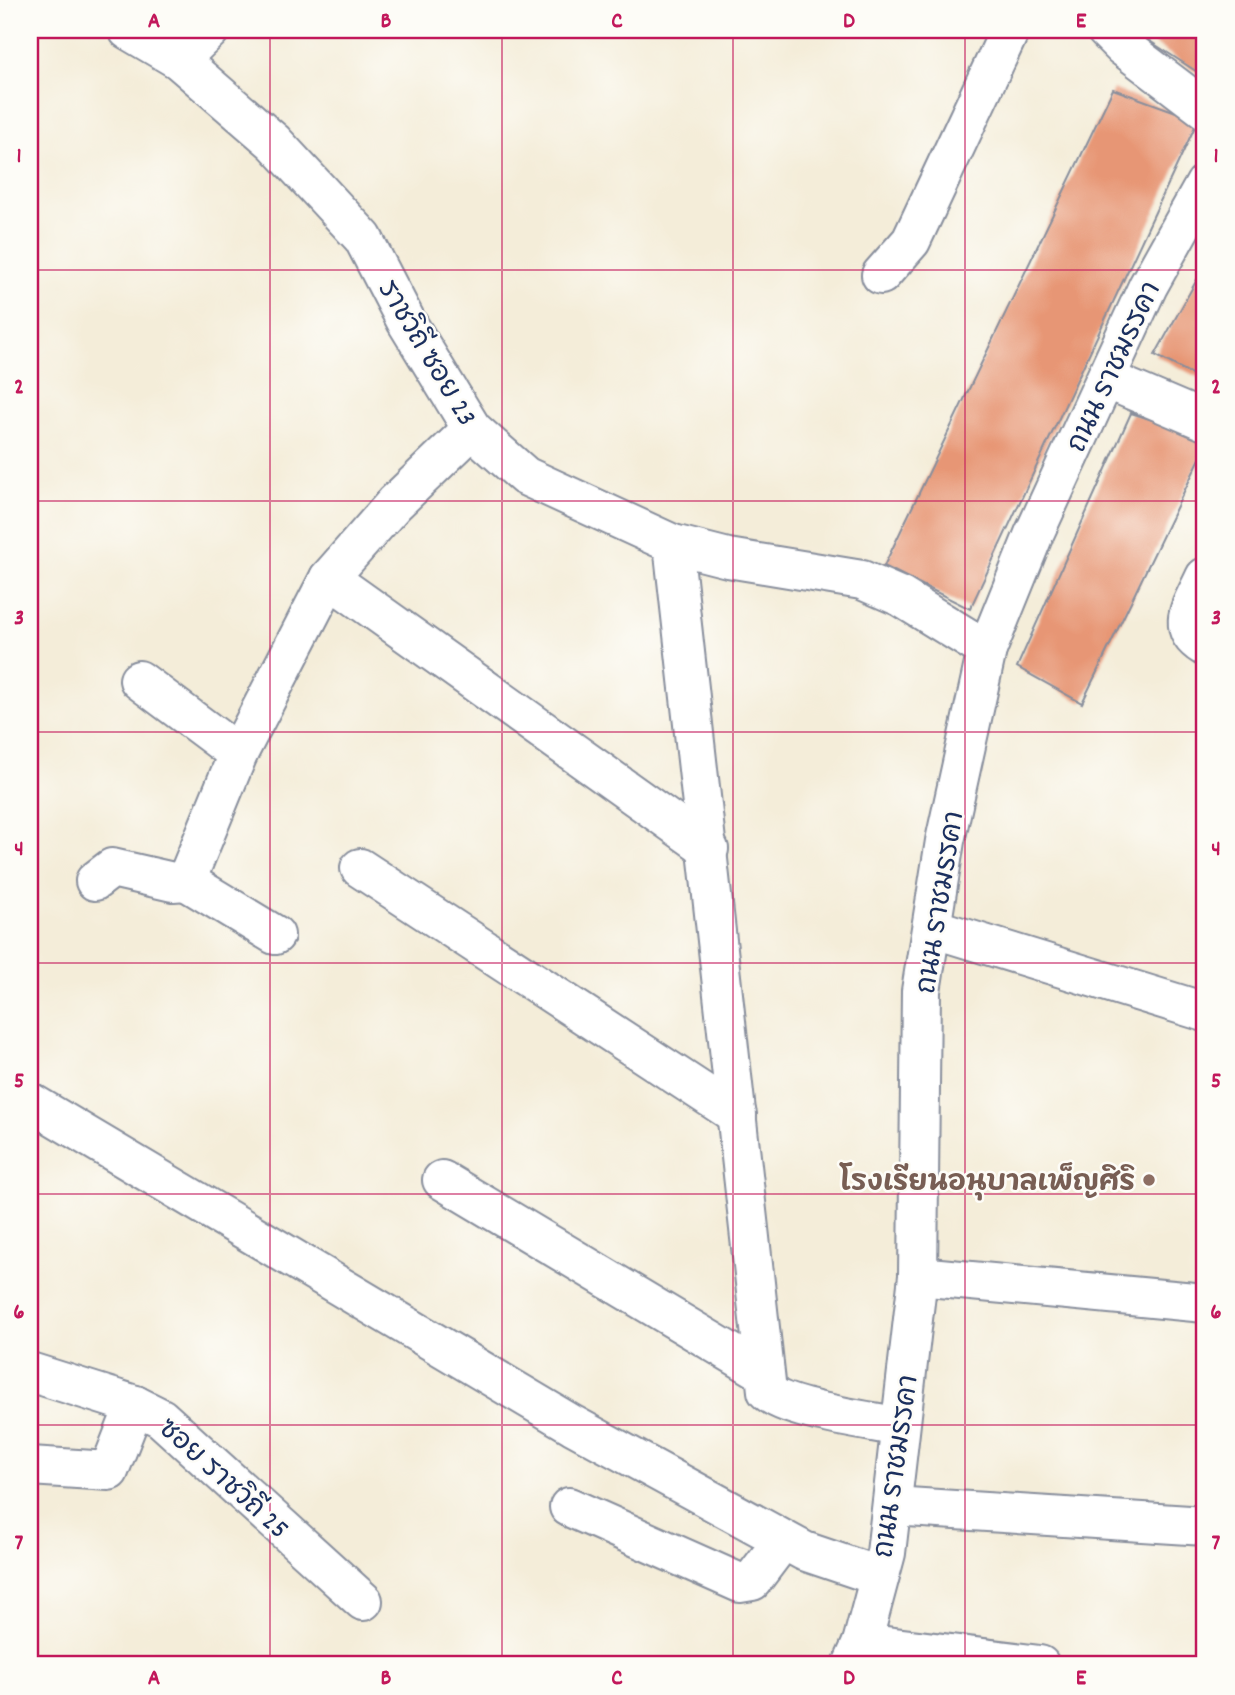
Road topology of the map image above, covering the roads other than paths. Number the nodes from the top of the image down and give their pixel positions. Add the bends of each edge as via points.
1 (128, 30) edge
2 (210, 30) edge
3 (1010, 30) edge
4 (1118, 35) edge
5 (179, 60) junction
6 (1205, 109) edge
7 (1205, 184) edge
8 (881, 275) dead end
9 (1106, 379) junction
10 (1205, 421) edge
11 (472, 429) junction
12 (673, 544) junction
13 (329, 578) junction
14 (1205, 578) edge
15 (1205, 647) edge
16 (987, 650) junction
17 (139, 680) dead end
18 (238, 754) junction
19 (709, 849) junction
20 (360, 868) dead end
21 (186, 880) junction
22 (95, 881) dead end
23 (932, 928) junction
24 (275, 934) dead end
25 (1205, 1012) edge
26 (30, 1102) edge
27 (737, 1115) junction
28 (442, 1180) dead end
29 (918, 1276) junction
30 (1205, 1303) edge
31 (30, 1372) edge
32 (763, 1372) junction
33 (135, 1405) junction
34 (900, 1427) junction
35 (30, 1466) edge
36 (892, 1506) junction
37 (569, 1507) dead end
38 (1205, 1526) edge
39 (783, 1541) junction
40 (878, 1576) junction
41 (363, 1601) dead end
42 (857, 1654) edge
43 (1040, 1665) edge

1 - 5 street, ราชวิถี ซอย 23
2 - 5 street
3 - 8 street via 911,241
4 - 6 street
5 - 11 street, ราชวิถี ซอย 23 via 274,142 363,239 406,321
7 - 9 street, ถนน ราชมรรคา via 1148,286
9 - 10 street
9 - 16 street, ถนน ราชมรรคา via 1034,534
11 - 12 street, ราชวิถี ซอย 23 via 526,476
11 - 13 street via 395,503
12 - 16 street, ราชวิถี ซอย 23 via 862,580 901,597
12 - 19 street
13 - 18 street
13 - 19 street
14 - 15 street via 1187,617 1187,630
16 - 23 street, ถนน ราชมรรคา via 945,841
17 - 18 street
18 - 21 street
19 - 27 street
20 - 27 street
21 - 22 street via 173,882 112,869
21 - 24 street
23 - 25 street
23 - 29 street, ถนน ราชมรรคา via 921,991
26 - 39 street via 573,1425
27 - 32 street
28 - 32 street
29 - 30 street
29 - 34 street, ถนน ราชมรรคา
31 - 33 street, ซอย ราชวิถี 25
32 - 34 street via 773,1398
33 - 35 street via 109,1472
33 - 41 street, ซอย ราชวิถี 25 via 162,1418
34 - 36 street, ถนน ราชมรรคา
36 - 38 street
36 - 40 street, ถนน ราชมรรคา
37 - 39 street via 740,1583 752,1581
39 - 40 street
40 - 42 street, ถนน ราชมรรคา
42 - 43 street

